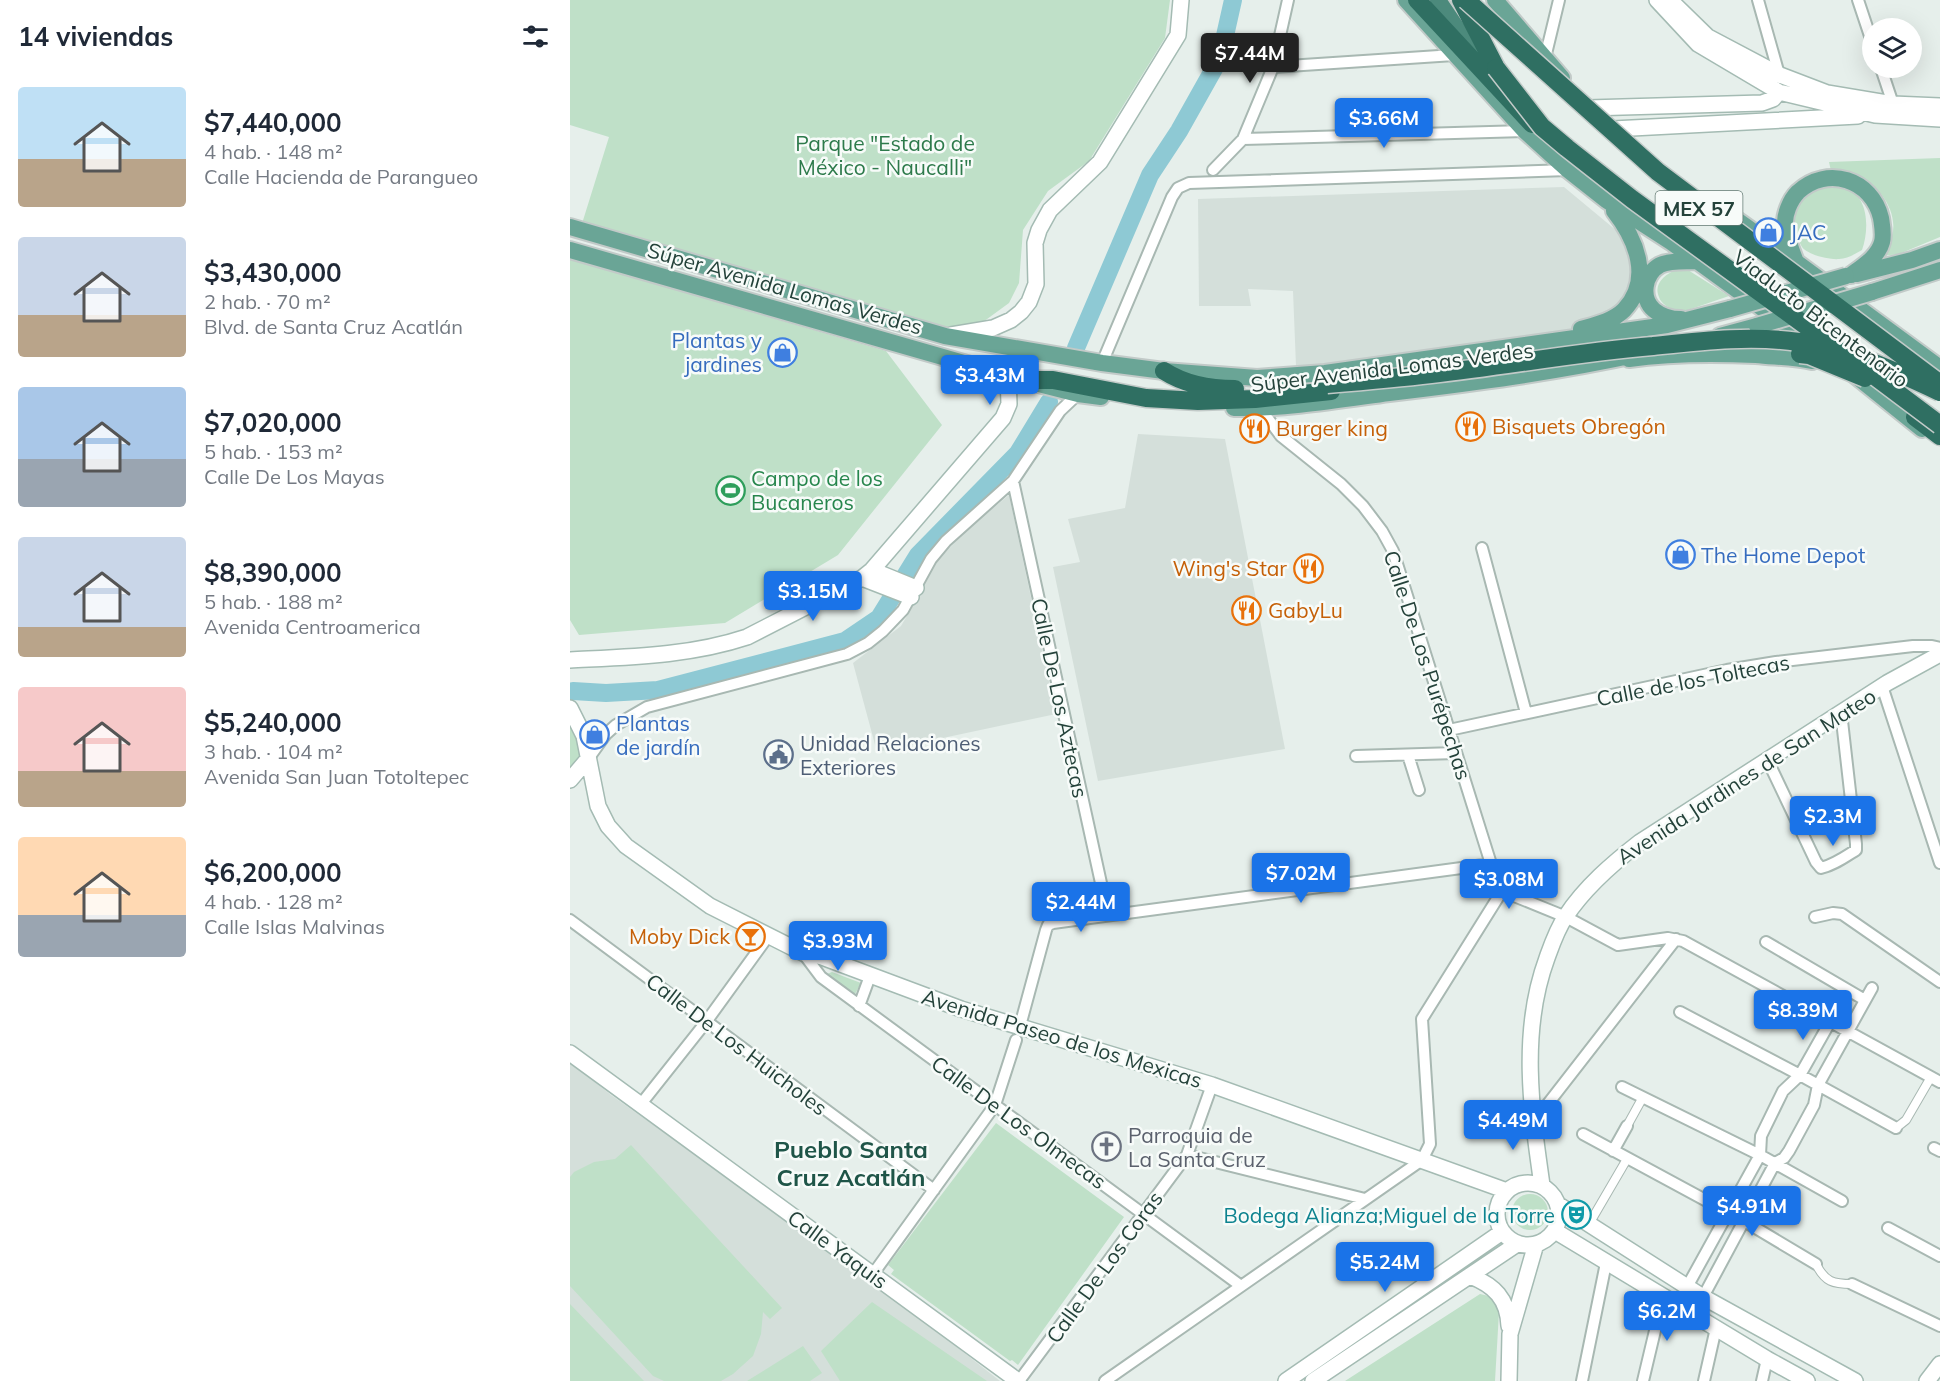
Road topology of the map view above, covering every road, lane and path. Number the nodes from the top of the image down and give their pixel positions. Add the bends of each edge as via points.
1 (1181, 0) edge
2 (1288, 0) edge
3 (1406, 0) edge
4 (1417, 0) edge
5 (1438, 0) edge
6 (1461, 0) edge
7 (1466, 0) edge
8 (1479, 0) edge
9 (1495, 0) edge
10 (1559, 0) edge
11 (1657, 0) edge
12 (1670, 0) edge
13 (1758, 0) edge
14 (1858, 0) edge
15 (1864, 18) edge
16 (1454, 55) junction
17 (1545, 58) junction
18 (1273, 67) junction
19 (1780, 75) junction
20 (1881, 78) edge
21 (1779, 92) junction
22 (1940, 106) edge
23 (1882, 107) junction
24 (1588, 108) junction
25 (1940, 118) edge
26 (1612, 129) junction
27 (1535, 130) junction
28 (1243, 139) junction
29 (1213, 170) dead end
30 (1568, 170) junction
31 (1606, 200) junction
32 (570, 227) edge
33 (570, 250) edge
34 (1940, 250) edge
35 (1698, 261) junction
36 (1796, 262) junction
37 (1940, 270) edge
38 (1849, 276) junction
39 (1691, 320) junction
40 (945, 336) junction
41 (1545, 342) junction
42 (1104, 357) junction
43 (1604, 362) junction
44 (966, 363) junction
45 (1940, 368) edge
46 (1164, 371) junction
47 (1016, 377) junction
48 (1861, 377) junction
49 (1940, 384) edge
50 (1329, 388) junction
51 (1940, 393) edge
52 (1078, 394) junction
53 (1260, 408) junction
54 (1940, 419) edge
55 (1940, 425) edge
56 (1940, 436) edge
57 (1940, 442) edge
58 (1013, 481) junction
59 (1482, 548) dead end
60 (874, 577) junction
61 (911, 591) junction
62 (1940, 648) edge
63 (1940, 654) edge
64 (570, 660) edge
65 (1882, 686) junction
66 (570, 708) edge
67 (1841, 712) junction
68 (1526, 713) junction
69 (1449, 730) junction
70 (1456, 753) junction
71 (1408, 755) junction
72 (1356, 756) dead end
73 (588, 759) junction
74 (1767, 759) junction
75 (570, 780) edge
76 (1419, 790) dead end
77 (1940, 863) edge
78 (1491, 864) junction
79 (1502, 891) junction
80 (1108, 915) junction
81 (1566, 917) junction
82 (1815, 917) dead end
83 (570, 920) edge
84 (769, 935) junction
85 (1676, 939) junction
86 (1766, 942) dead end
87 (803, 953) junction
88 (870, 976) junction
89 (1940, 982) edge
90 (1872, 988) dead end
91 (1865, 1000) junction
92 (859, 1006) junction
93 (1680, 1012) dead end
94 (706, 1022) junction
95 (1830, 1022) junction
96 (1848, 1032) junction
97 (1018, 1033) junction
98 (570, 1053) edge
99 (1800, 1075) junction
100 (1935, 1079) edge
101 (1212, 1085) junction
102 (1818, 1085) junction
103 (1622, 1087) dead end
104 (1643, 1097) junction
105 (641, 1104) junction
106 (995, 1105) junction
107 (1533, 1123) junction
108 (1628, 1126) joint
109 (1896, 1128) joint
110 (1583, 1134) dead end
111 (1613, 1151) junction
112 (1186, 1155) junction
113 (1760, 1155) junction
114 (1627, 1159) junction
115 (1422, 1160) junction
116 (1775, 1163) junction
117 (1534, 1184) junction
118 (934, 1190) junction
119 (1507, 1191) junction
120 (1365, 1199) junction
121 (1842, 1201) dead end
122 (1559, 1205) junction
123 (1728, 1213) junction
124 (1143, 1214) junction
125 (1744, 1221) junction
126 (1589, 1224) junction
127 (1888, 1228) dead end
128 (1502, 1232) junction
129 (1555, 1232) junction
130 (1527, 1244) junction
131 (1940, 1256) edge
132 (1606, 1263) junction
133 (1816, 1264) joint
134 (873, 1274) junction
135 (1470, 1276) junction
136 (1852, 1284) joint
137 (1241, 1286) junction
138 (1687, 1287) junction
139 (1663, 1297) junction
140 (1703, 1297) junction
141 (1940, 1326) edge
142 (1716, 1329) junction
143 (1510, 1334) junction
144 (1807, 1355) junction
145 (1767, 1359) junction
146 (1940, 1364) edge
147 (1802, 1378) edge
148 (1019, 1381) edge
149 (1105, 1381) edge
150 (1286, 1381) edge
151 (1313, 1381) edge
152 (1509, 1381) edge
153 (1582, 1381) edge
154 (1643, 1381) edge
155 (1704, 1381) edge
156 (1762, 1381) edge
157 (1855, 1381) edge
158 (1927, 1381) edge

1 - 40 main road via 1178,35 1100,162 1050,210 1039,230 1035,243 1036,284 1029,302 1011,320 993,328
2 - 18 street
3 - 16 main road
4 - 27 highway
5 - 54 highway, MEX 57 via 1489,68 1572,147
6 - 27 highway, bridge via 1496,68
7 - 49 highway, Viaducto Bicentenario, bridge via 1658,172
8 - 51 highway, MEX 57 via 1585,118 1767,263
9 - 17 main road
10 - 17 street
11 - 21 main road via 1698,44
12 - 19 main road via 1708,37
13 - 19 street
14 - 15 street
16 - 18 street
16 - 27 main road
17 - 24 main road
18 - 28 street
19 - 21 street
19 - 23 main road via 1827,93
20 - 23 street
21 - 23 main road
21 - 24 main road via 1762,103
22 - 23 main road
23 - 25 main road
23 - 26 main road
24 - 26 main road
26 - 36 main road
27 - 28 street
27 - 30 main road
27 - 48 highway, Viaducto Bicentenario, bridge
27 - 55 highway, bridge
28 - 29 street
30 - 31 main road
30 - 42 street via 1189,183 1178,188 1172,197
31 - 35 main road
31 - 41 main road via 1633,240 1640,265 1637,287 1623,311 1609,320
32 - 40 main road, Súper Avenida Lomas Verdes
33 - 44 main road, Súper Avenida Lomas Verdes
34 - 38 main road, Súper Avenida Lomas Verdes
35 - 39 main road via 1661,265 1650,274 1645,289 1655,311
35 - 48 main road
36 - 38 main road via 1785,227 1794,197 1808,183 1827,177 1846,180 1861,187 1874,200 1882,228 1882,242 1874,256
36 - 45 main road
37 - 43 main road, Súper Avenida Lomas Verdes, bridge via 1757,326
38 - 39 main road, Súper Avenida Lomas Verdes, bridge
39 - 41 main road, Súper Avenida Lomas Verdes
40 - 42 main road, Súper Avenida Lomas Verdes
40 - 44 main road
41 - 46 main road, Súper Avenida Lomas Verdes via 1316,374 1257,378
42 - 46 main road, Súper Avenida Lomas Verdes
43 - 48 main road via 1666,354 1732,354 1796,358
43 - 53 main road, Súper Avenida Lomas Verdes
44 - 47 main road, Súper Avenida Lomas Verdes
46 - 50 highway via 1178,380 1218,388
47 - 50 highway via 1146,398 1198,401 1255,399
47 - 52 main road, Súper Avenida Lomas Verdes
47 - 60 main road via 1003,418
48 - 50 highway, bridge via 1809,354 1687,347 1381,386
48 - 56 highway, Viaducto Bicentenario
48 - 57 main road
50 - 51 highway, bridge via 1610,349 1767,340 1839,351
52 - 53 main road, Súper Avenida Lomas Verdes via 1163,405
52 - 58 street via 1060,411
53 - 69 street, Calle De Los Purépechas via 1281,436 1341,484 1383,531 1393,551
58 - 61 street via 946,542
58 - 80 street, Calle De Los Aztecas
59 - 68 street
60 - 61 main road
60 - 64 main road via 727,644 662,655
61 - 73 street via 903,610 883,631 847,654 647,707 616,725
62 - 68 street, Calle de los Toltecas via 1913,646 1776,662
63 - 65 main road, Avenida Jardines de San Mateo
65 - 67 main road, Avenida Jardines de San Mateo
65 - 77 street
66 - 73 main road, Avenida Paseo de los Mexicas via 584,736
67 - 74 main road, Avenida Jardines de San Mateo
67 - 74 street via 1856,850 1821,868
68 - 69 street, Calle de los Toltecas
69 - 70 street, Calle De Los Purépechas
70 - 71 street
70 - 78 street, Calle De Los Purépechas
71 - 72 street
71 - 76 street
73 - 75 main road
73 - 84 main road, Avenida Paseo de los Mexicas via 598,806 608,826 626,846 705,903
74 - 81 main road, Avenida Jardines de San Mateo via 1611,864
78 - 79 street, Calle De Los Purépechas
78 - 80 street
79 - 81 street
79 - 115 street via 1422,1019 1430,1144
80 - 97 street via 1048,926
81 - 85 street via 1618,945
81 - 107 main road, Avenida Jardines de San Mateo via 1540,976 1532,1013 1529,1048
82 - 89 street via 1842,914
83 - 94 street, Calle De Los Huicholes
84 - 87 main road, Avenida Paseo de los Mexicas
84 - 94 street
85 - 95 street
85 - 107 street
86 - 91 street
87 - 88 main road, Avenida Paseo de los Mexicas
87 - 92 street, Calle De Los Olmecas via 821,977
88 - 92 street
88 - 97 main road, Avenida Paseo de los Mexicas
90 - 91 street
91 - 96 street
92 - 106 street, Calle De Los Olmecas
93 - 99 street
94 - 105 street
94 - 118 street, Calle De Los Huicholes
95 - 96 street
95 - 99 street
96 - 100 street
96 - 102 street
97 - 101 main road, Avenida Paseo de los Mexicas
97 - 106 street
98 - 105 main road, Calle Yaquis
99 - 102 street
99 - 113 street via 1784,1091 1761,1136
100 - 109 street
101 - 112 street, Calle De Los Coras
101 - 115 main road, Avenida Paseo de los Mexicas
102 - 109 street
102 - 116 street via 1814,1105 1789,1151
103 - 104 street
104 - 108 street
104 - 113 street
105 - 134 main road, Calle Yaquis
106 - 118 street
106 - 124 street, Calle De Los Olmecas
107 - 117 main road, Avenida Jardines de San Mateo
108 - 111 street
110 - 111 street
111 - 114 street
112 - 120 street
112 - 124 street, Calle De Los Coras
113 - 116 street
113 - 123 street
114 - 123 street
114 - 126 street
115 - 119 main road, Avenida Paseo de los Mexicas
115 - 120 street
116 - 121 street
116 - 125 street
117 - 119 main road via 1520,1184
117 - 122 main road via 1550,1191
118 - 134 street
119 - 128 main road via 1497,1211
120 - 137 street
122 - 126 main road
122 - 129 main road via 1560,1219
123 - 125 street
123 - 138 street
124 - 137 street, Calle De Los Olmecas
124 - 148 street, Calle De Los Coras
125 - 133 street
125 - 140 street
126 - 138 main road
127 - 131 street
128 - 130 main road via 1509,1239
128 - 150 main road
129 - 130 main road via 1545,1241
129 - 132 main road
130 - 135 main road
130 - 143 main road via 1530,1262
132 - 139 main road
132 - 153 street
133 - 136 street via 1822,1276 1838,1284
134 - 148 main road, Calle Yaquis
135 - 143 main road via 1499,1294 1506,1305
135 - 151 main road
136 - 141 street
137 - 149 street
138 - 140 main road
139 - 142 main road
139 - 154 street
140 - 144 main road
142 - 145 main road
142 - 155 street
143 - 152 main road
144 - 147 main road
144 - 157 main road
145 - 147 main road
145 - 156 street
146 - 158 main road

